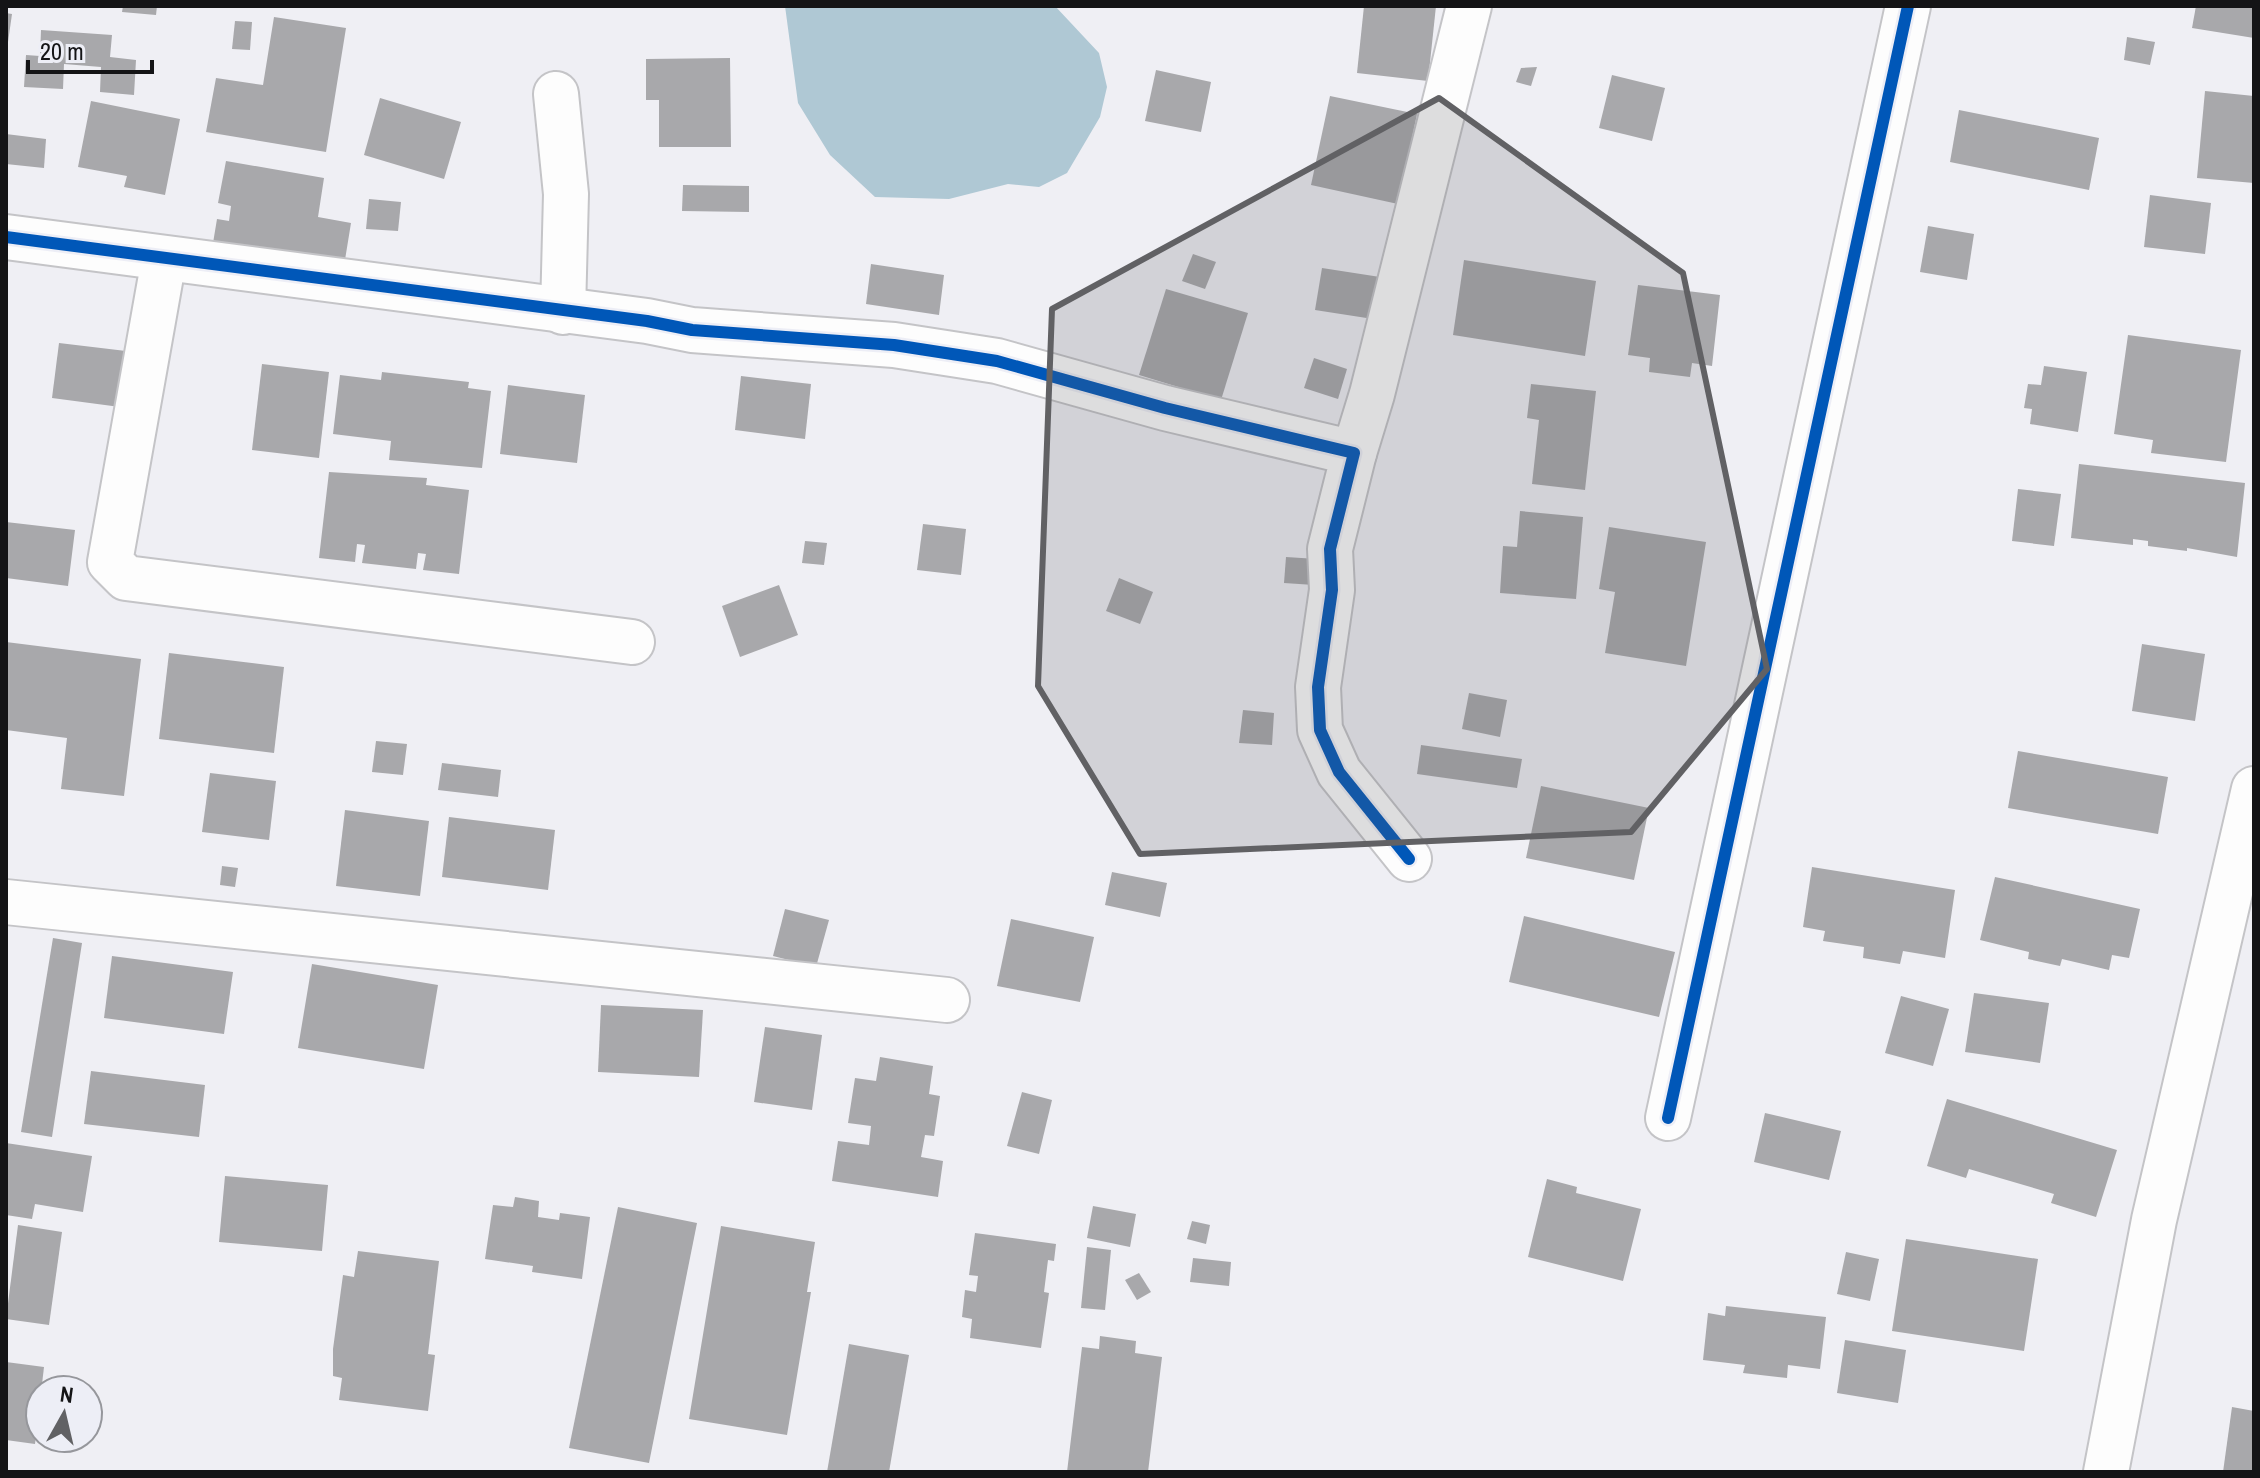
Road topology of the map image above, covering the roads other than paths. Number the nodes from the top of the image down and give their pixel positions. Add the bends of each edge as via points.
1 (1469, 6) edge
2 (1908, 6) edge
3 (556, 94) dead end
4 (6, 237) edge
5 (164, 259) junction
6 (563, 312) junction
7 (1354, 453) junction
8 (632, 642) dead end
9 (2254, 789) edge
10 (1409, 859) dead end
11 (6, 902) edge
12 (947, 1000) dead end
13 (1668, 1118) dead end
14 (2106, 1472) edge

1 - 7 street
2 - 13 street
3 - 6 street via 566,194
4 - 5 street
5 - 6 street
5 - 8 street via 110,562 126,578
6 - 7 street via 692,330 894,345 997,361
7 - 10 street via 1330,549 1332,590 1318,687 1320,730 1339,772
9 - 14 street via 2154,1220
11 - 12 street

